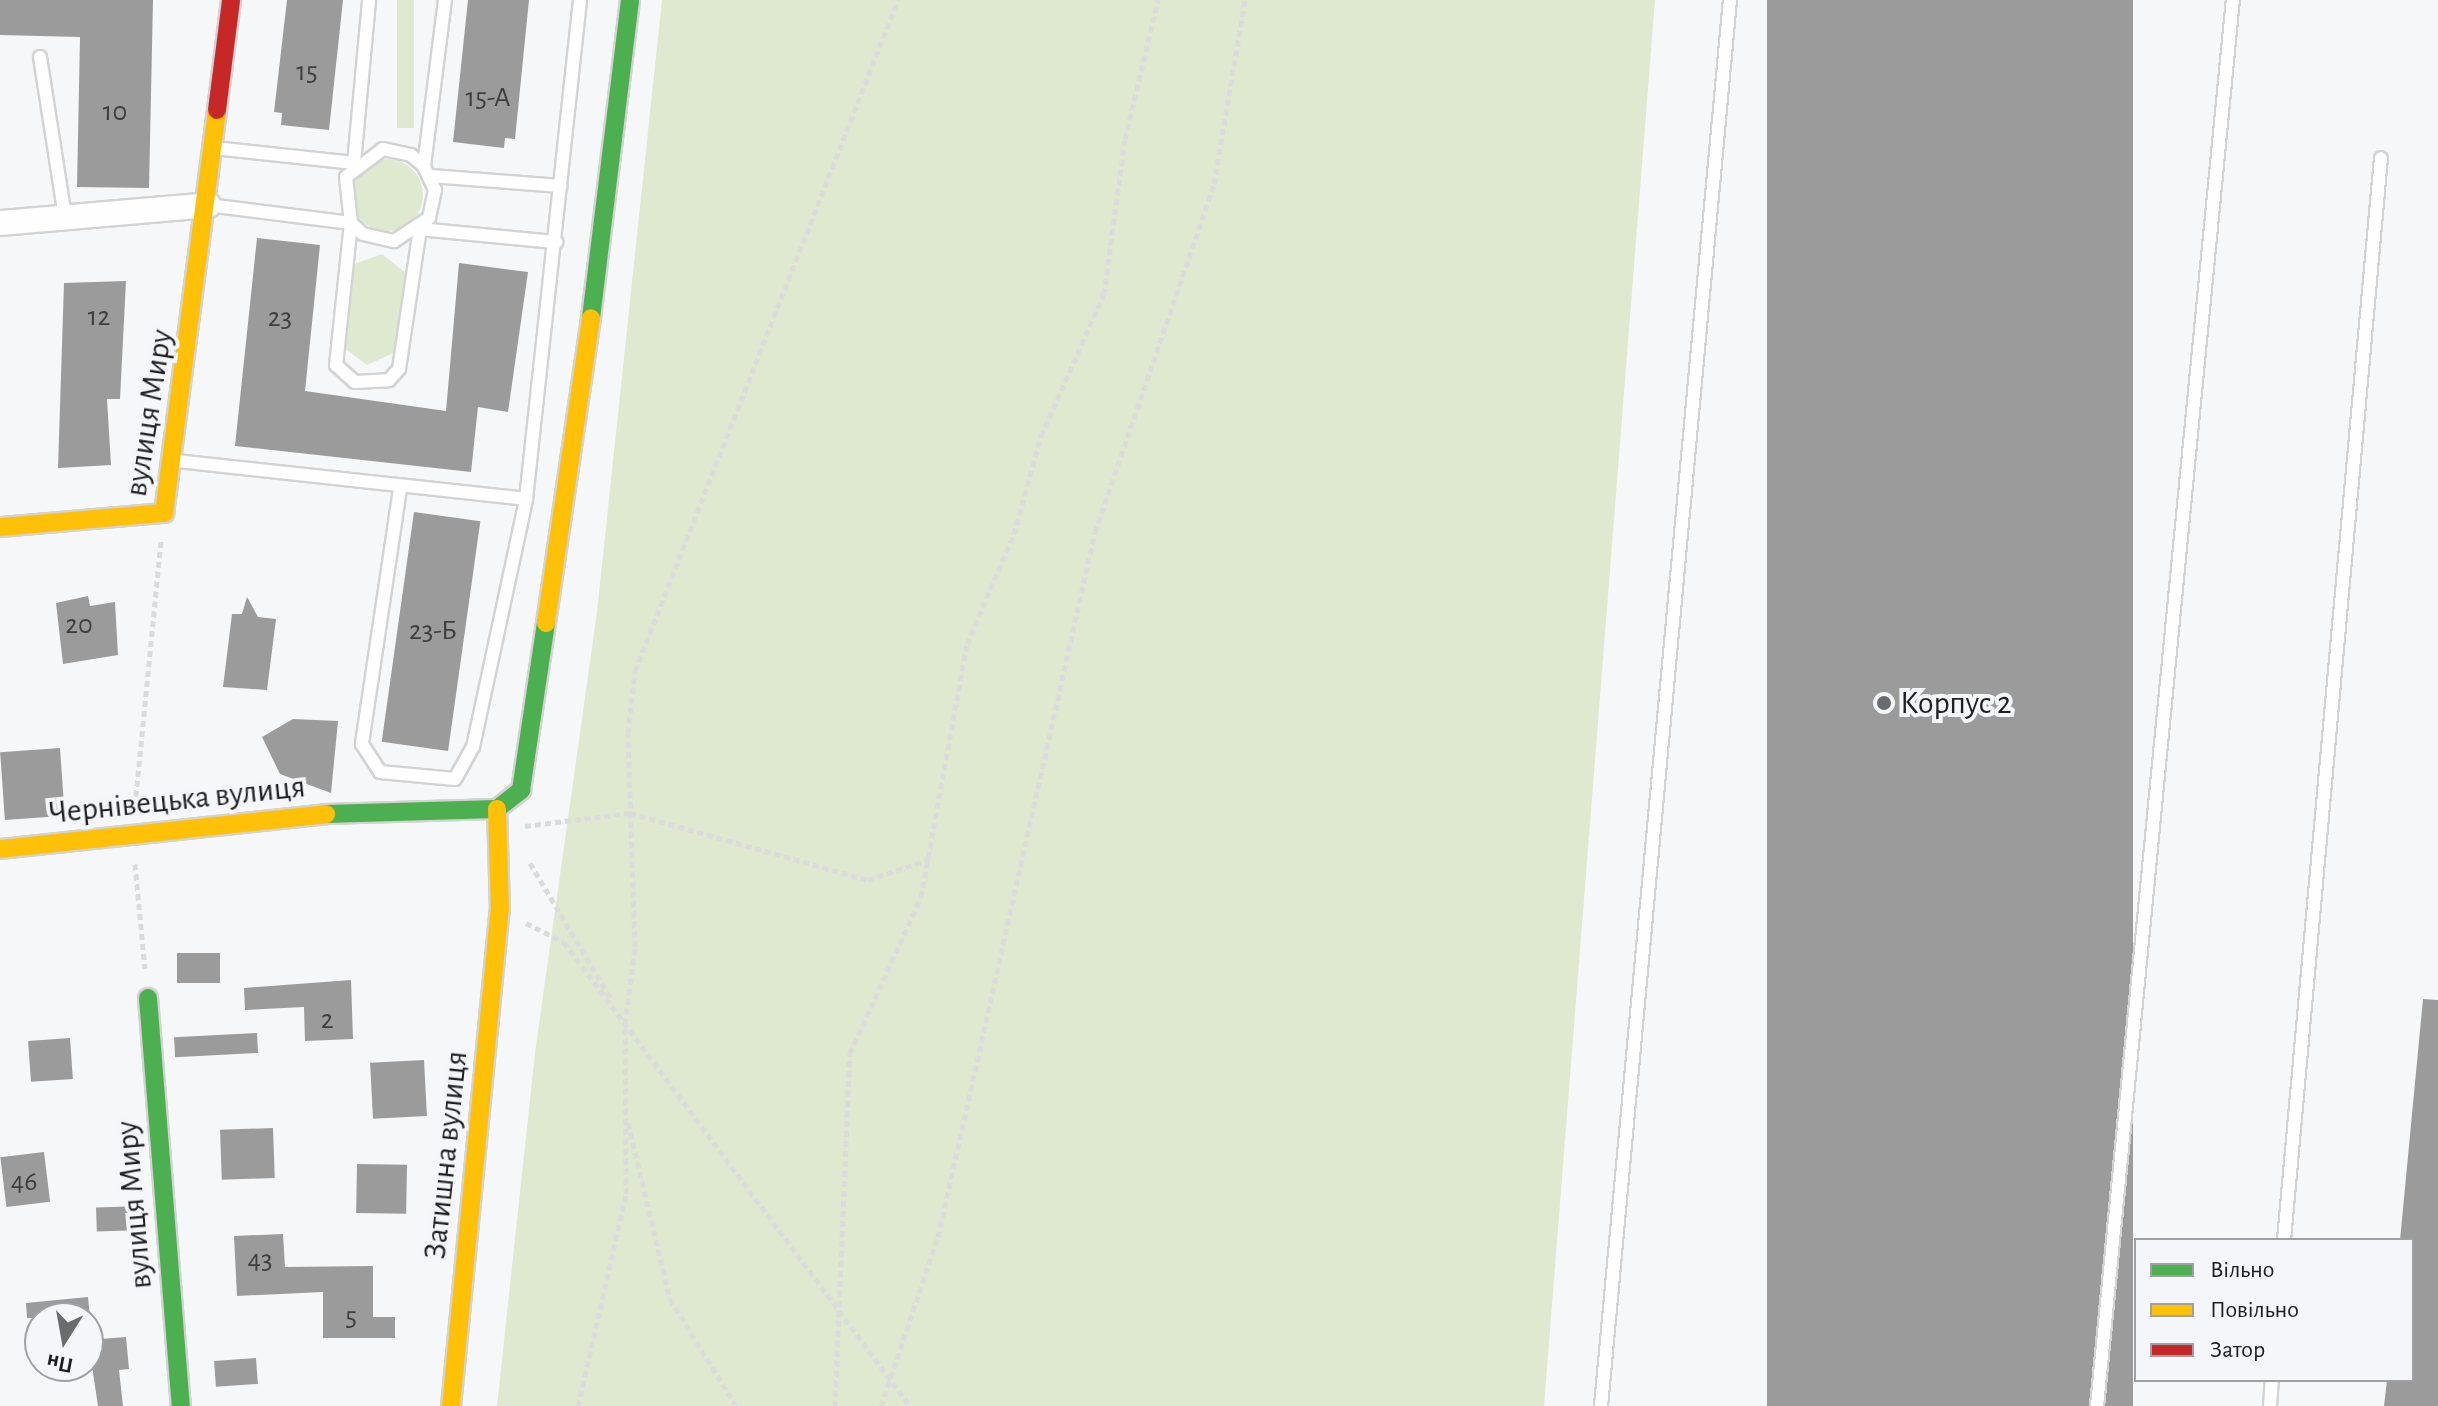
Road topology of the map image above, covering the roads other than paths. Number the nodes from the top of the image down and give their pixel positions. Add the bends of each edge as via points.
1 (231, 0) edge
2 (369, 0) edge
3 (445, 0) edge
4 (580, 0) edge
5 (630, 0) edge
6 (1730, 0) edge
7 (2233, 0) edge
8 (40, 57) dead end
9 (214, 148) junction
10 (2381, 158) dead end
11 (354, 163) junction
12 (428, 171) junction
13 (561, 186) junction
14 (208, 205) junction
15 (65, 216) junction
16 (0, 223) edge
17 (351, 223) junction
18 (420, 229) junction
19 (556, 242) junction
20 (177, 461) junction
21 (400, 489) junction
22 (526, 499) junction
23 (0, 527) edge
24 (497, 809) junction
25 (0, 849) edge
26 (148, 998) road end
27 (2284, 1238) edge
28 (2272, 1382) edge
29 (181, 1406) edge
30 (451, 1406) edge
31 (1601, 1406) edge
32 (2097, 1406) edge
33 (2270, 1406) edge

1 - 9 street, вулиця Миру
2 - 11 lane
3 - 12 lane
4 - 13 lane
5 - 24 street via 529,762 521,790
6 - 31 lane
7 - 32 lane
8 - 15 lane
9 - 11 lane
9 - 14 street, вулиця Миру
10 - 27 lane
11 - 12 lane via 397,150
11 - 17 lane via 342,193
12 - 13 lane
12 - 18 lane via 434,204
13 - 19 lane
14 - 15 street
14 - 17 lane
14 - 20 street, вулиця Миру
15 - 16 street
17 - 18 lane via 378,240
17 - 18 lane via 336,365 355,382 389,380 399,369
18 - 19 lane
19 - 22 lane
20 - 21 lane
20 - 23 street, вулиця Миру via 164,513
21 - 22 lane
21 - 22 lane via 362,744 380,772 455,779 473,747
24 - 25 street, Чернівецька вулиця via 360,810
24 - 30 street, Затишна вулиця via 500,910
26 - 29 street, вулиця Миру
28 - 33 lane

